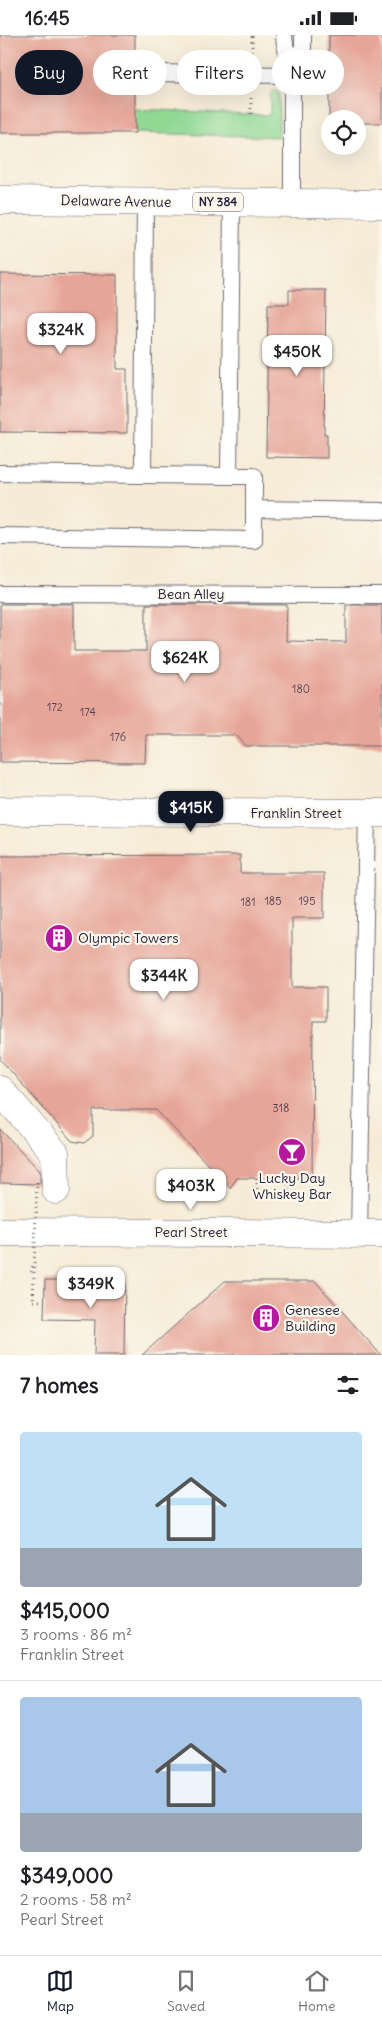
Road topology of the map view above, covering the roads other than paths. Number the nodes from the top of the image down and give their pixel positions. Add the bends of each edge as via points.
1 (284, 35) edge
2 (303, 35) edge
3 (285, 50) edge
4 (302, 50) edge
5 (272, 70) edge
6 (167, 73) edge
7 (291, 95) edge
8 (0, 200) edge
9 (145, 201) junction
10 (232, 202) junction
11 (292, 203) junction
12 (382, 204) edge
13 (0, 473) edge
14 (143, 475) junction
15 (229, 476) junction
16 (254, 509) junction
17 (382, 511) edge
18 (0, 536) edge
19 (0, 594) edge
20 (382, 595) edge
21 (0, 811) edge
22 (374, 813) edge
23 (0, 1090) edge
24 (47, 1186) road end
25 (0, 1232) edge
26 (370, 1234) edge

1 - 3 lane
2 - 4 lane
5 - 6 lane
7 - 11 lane
8 - 9 street, Delaware Avenue / NY 384
9 - 10 street, Delaware Avenue / NY 384
9 - 14 lane
10 - 11 street, Delaware Avenue / NY 384
10 - 15 lane
11 - 12 street, Delaware Avenue / NY 384
13 - 14 lane
14 - 15 lane
15 - 16 lane via 254,476
16 - 17 lane
16 - 18 lane via 254,540
19 - 20 lane, Bean Alley
21 - 22 street, Franklin Street
22 - 26 lane
23 - 24 street via 55,1153
25 - 26 street, Pearl Street

